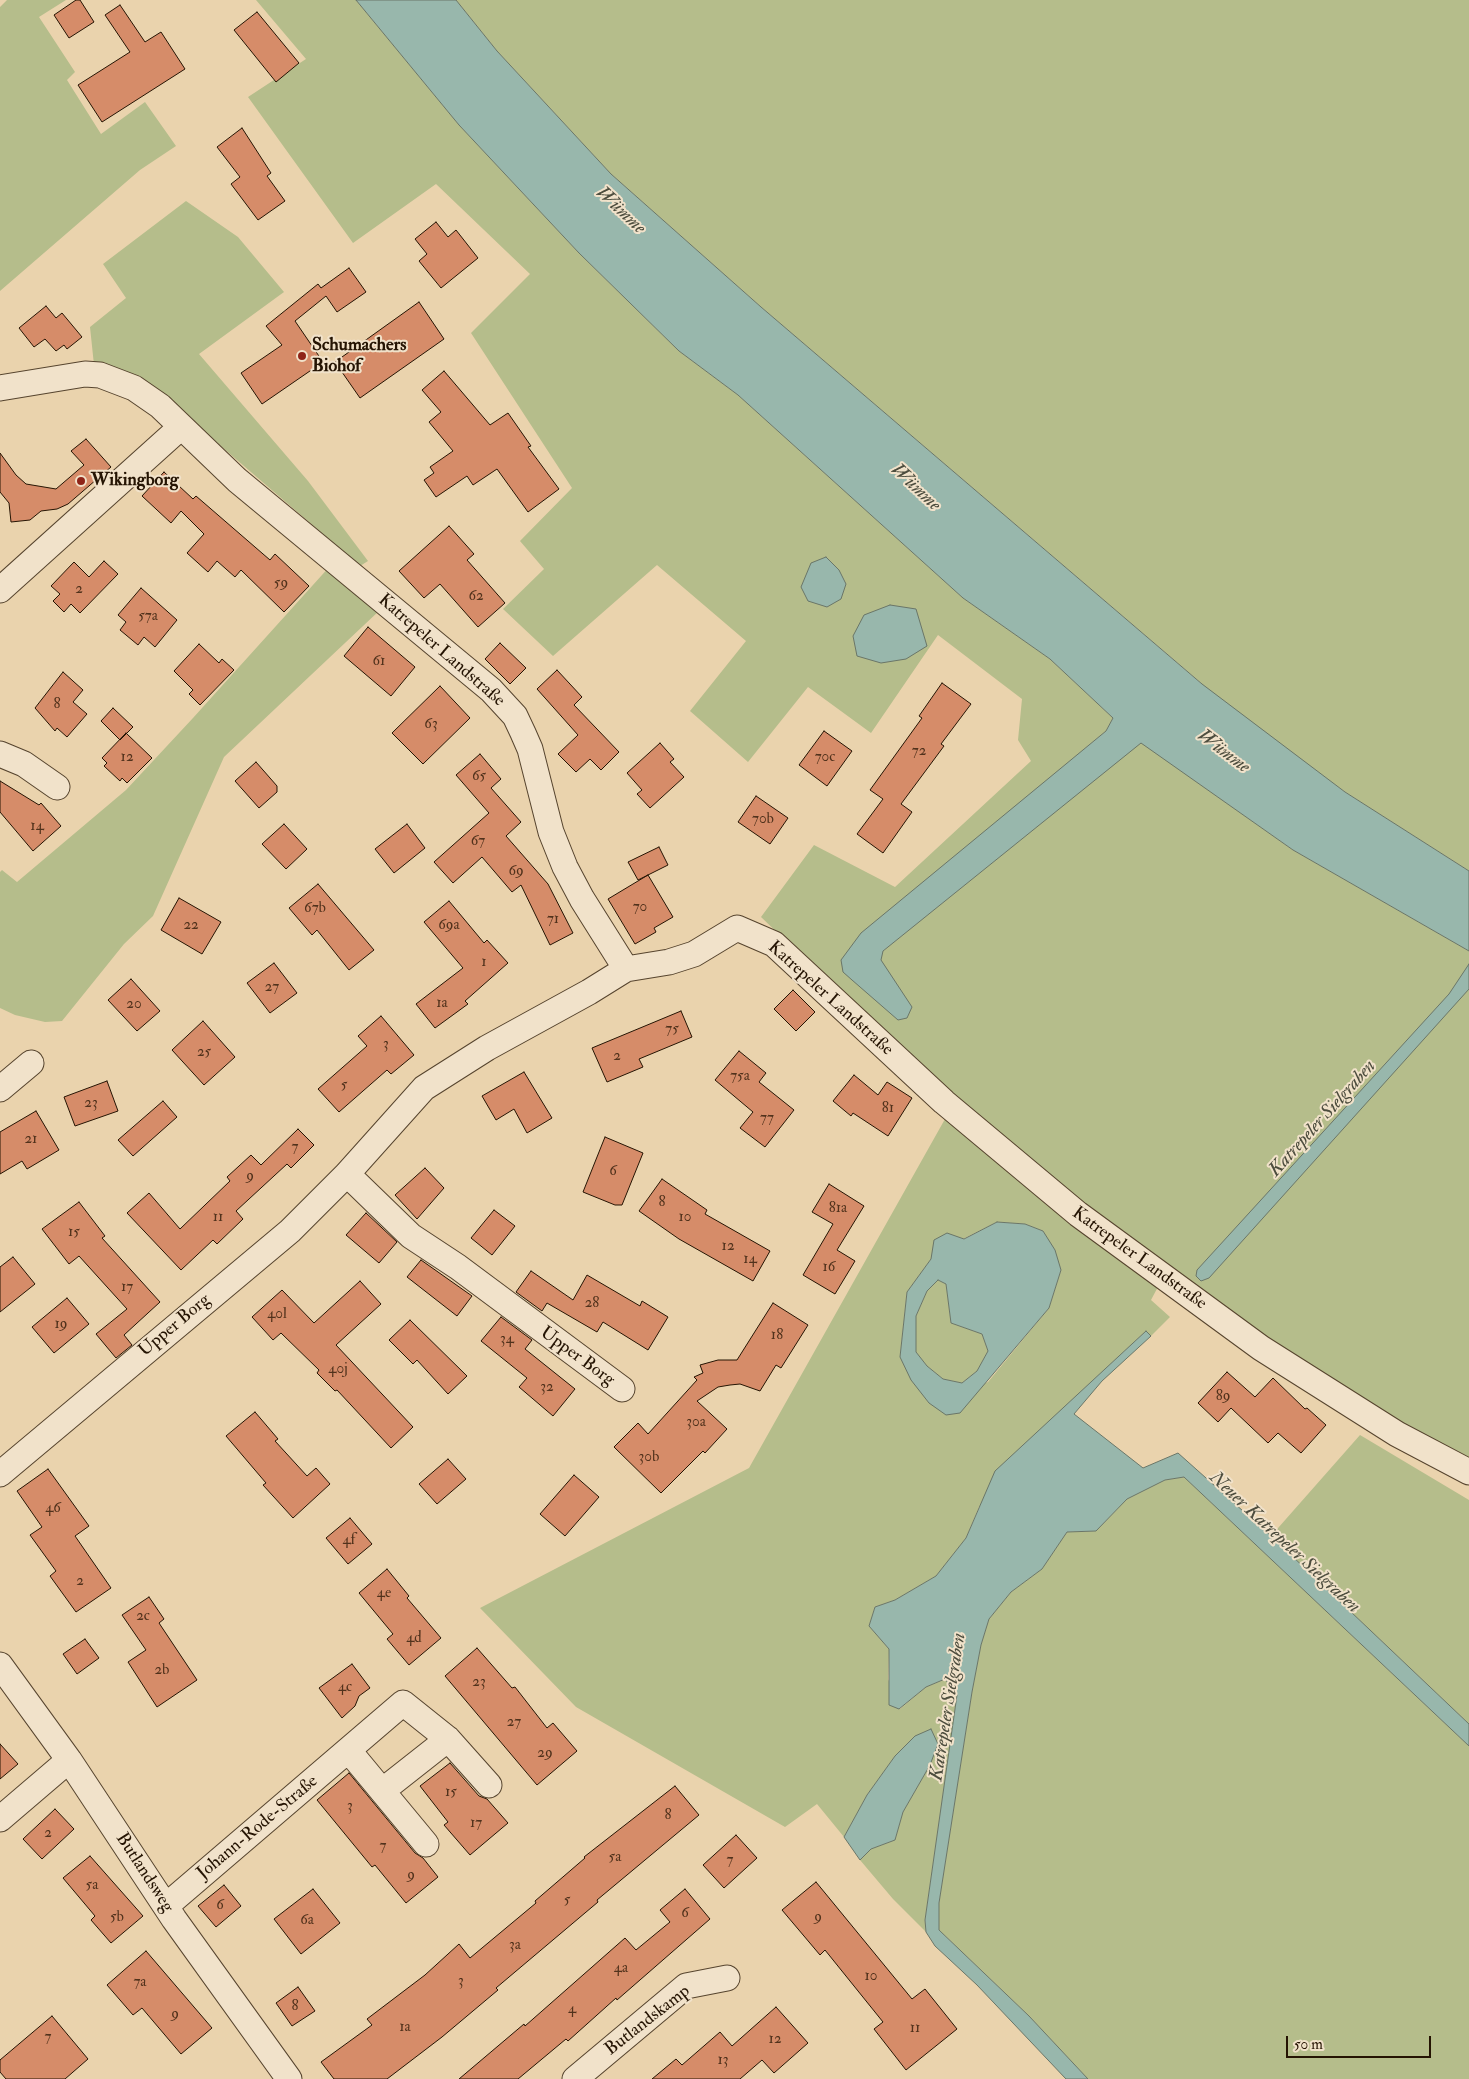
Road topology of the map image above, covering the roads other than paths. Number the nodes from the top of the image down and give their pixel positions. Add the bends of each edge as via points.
1 (0, 388) edge
2 (181, 427) junction
3 (0, 590) edge
4 (0, 754) edge
5 (57, 787) dead end
6 (626, 969) junction
7 (31, 1063) dead end
8 (0, 1089) edge
9 (347, 1174) junction
10 (622, 1389) dead end
11 (1469, 1472) edge
12 (0, 1474) edge
13 (0, 1665) edge
14 (448, 1739) junction
15 (349, 1751) junction
16 (69, 1760) junction
17 (488, 1785) dead end
18 (382, 1792) junction
19 (0, 1819) edge
20 (426, 1844) dead end
21 (166, 1906) junction
22 (727, 1978) dead end
23 (290, 2079) edge
24 (575, 2079) edge

1 - 2 street, Katrepeler Landstraße via 50,378 100,374 134,388 160,406
2 - 3 street
2 - 6 street, Katrepeler Landstraße via 237,480 491,690 515,716 530,749 552,832 565,867
4 - 5 street via 24,764
6 - 9 street, Upper Borg via 424,1088
6 - 11 street, Katrepeler Landstraße via 694,954 737,928 774,944 944,1102 1078,1214 1262,1348 1397,1434
7 - 8 street
9 - 10 street, Upper Borg via 411,1236
9 - 12 street, Upper Borg via 290,1230
13 - 16 street, Butlandsweg
14 - 15 street, Johann-Rode-Straße via 403,1703
14 - 17 street, Johann-Rode-Straße
14 - 18 street
15 - 18 street
15 - 21 street, Johann-Rode-Straße
16 - 19 street
16 - 21 street, Butlandsweg
18 - 20 street
21 - 23 street, Butlandsweg
22 - 24 street, Butlandskamp via 686,1986

